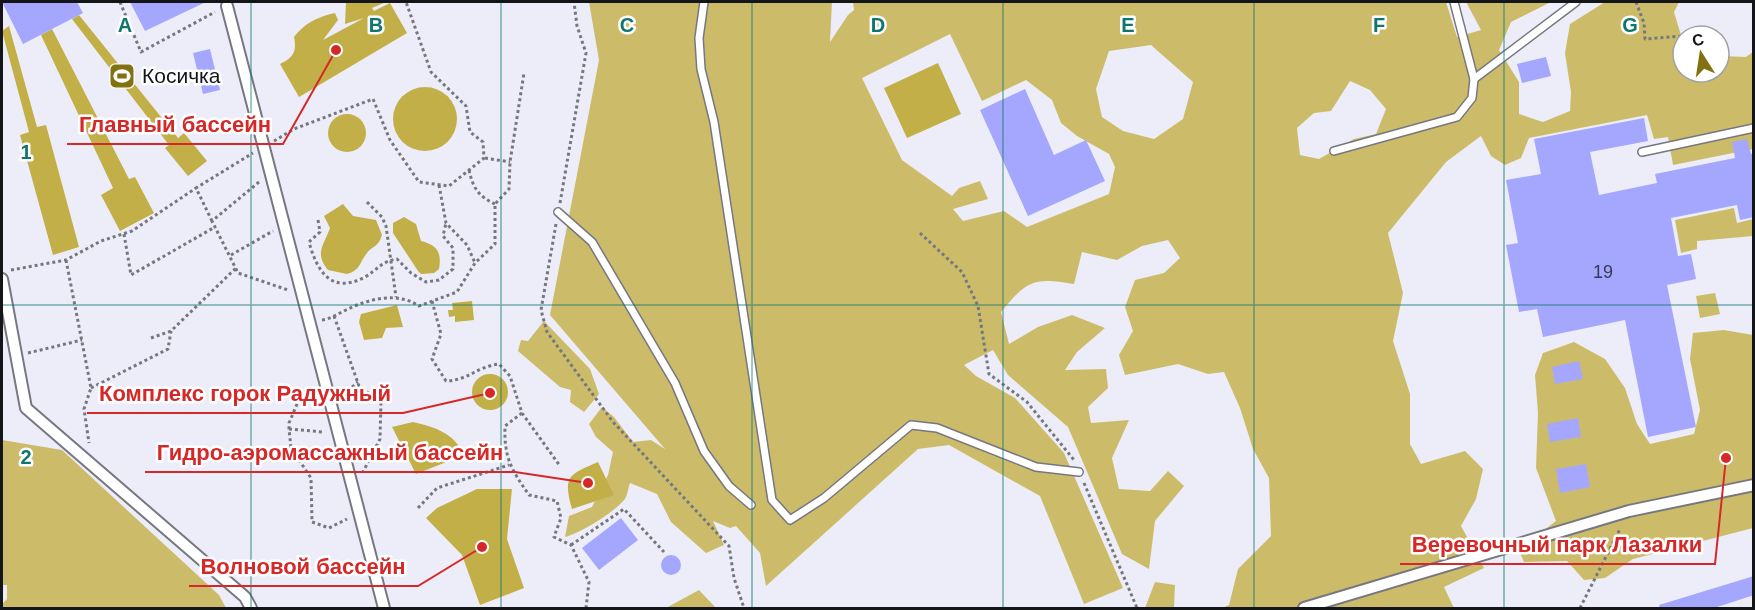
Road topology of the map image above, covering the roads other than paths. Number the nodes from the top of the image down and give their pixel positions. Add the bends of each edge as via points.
1 (704, 2) edge
2 (1454, 2) edge
3 (1576, 2) edge
4 (227, 6) road end
5 (1474, 79) junction
6 (1754, 128) edge
7 (1334, 151) dead end
8 (1642, 152) dead end
9 (558, 212) road end
10 (2, 279) edge
11 (1080, 472) road end
12 (1754, 485) edge
13 (751, 505) dead end
14 (251, 609) edge
15 (384, 609) edge
16 (1304, 609) edge

1 - 11 lane via 699,38 701,69 714,122 772,500 790,520 824,498 911,426 937,428 1036,467
2 - 5 lane
3 - 5 lane
4 - 15 street
5 - 7 lane via 1472,98 1457,117
6 - 8 lane
9 - 13 lane via 592,242 675,383 704,451 729,486
10 - 14 street via 26,408 245,597
12 - 16 street via 1629,511

